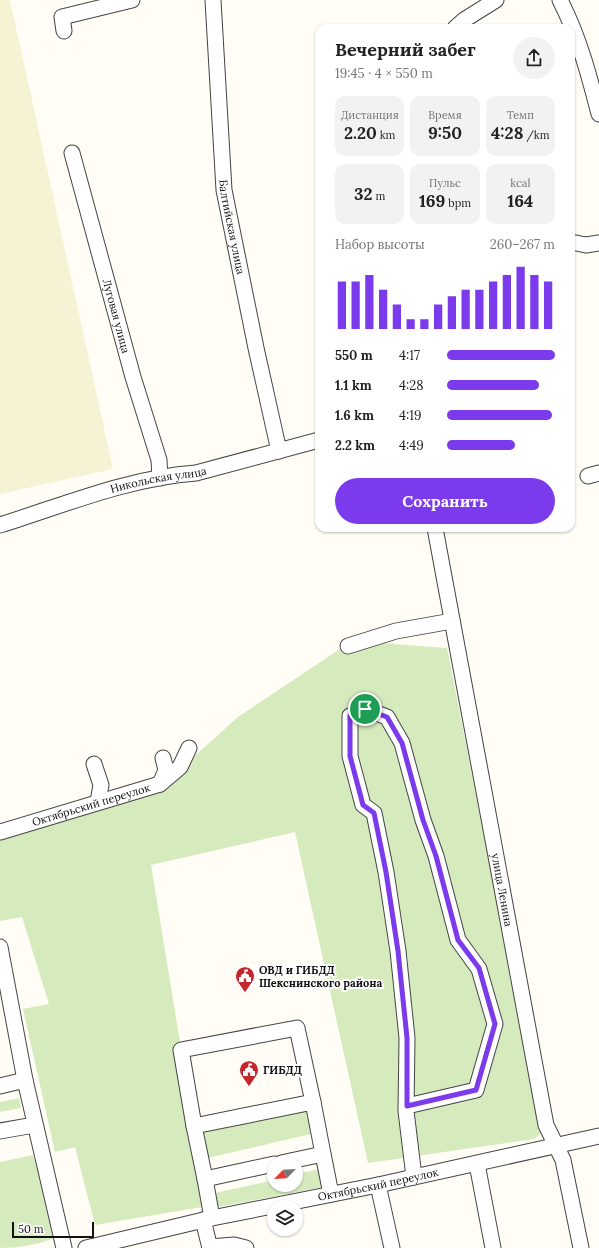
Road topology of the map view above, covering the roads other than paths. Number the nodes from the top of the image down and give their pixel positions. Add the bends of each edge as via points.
1 (132, 0) edge
2 (214, 0) edge
3 (496, 0) edge
4 (560, 0) edge
5 (460, 24) edge
6 (573, 24) edge
7 (575, 30) edge
8 (64, 31) dead end
9 (599, 114) edge
10 (72, 153) dead end
11 (575, 243) edge
12 (599, 243) edge
13 (315, 441) edge
14 (279, 451) junction
15 (160, 478) junction
16 (0, 525) edge
17 (436, 532) edge
18 (452, 621) junction
19 (348, 646) dead end
20 (189, 748) dead end
21 (163, 758) dead end
22 (94, 764) dead end
23 (160, 784) junction
24 (98, 802) junction
25 (0, 832) edge
26 (0, 946) edge
27 (25, 1080) junction
28 (0, 1086) edge
29 (313, 1102) junction
30 (407, 1106) junction
31 (34, 1125) junction
32 (194, 1126) junction
33 (0, 1132) edge
34 (599, 1136) edge
35 (556, 1146) junction
36 (323, 1154) junction
37 (303, 1158) edge
38 (477, 1164) junction
39 (267, 1166) edge
40 (414, 1177) junction
41 (205, 1179) junction
42 (378, 1185) junction
43 (332, 1194) junction
44 (207, 1219) junction
45 (64, 1248) edge
46 (86, 1248) edge
47 (210, 1248) edge
48 (246, 1248) edge
49 (392, 1248) edge
50 (493, 1248) edge
51 (581, 1248) edge

1 - 8 street via 62,17
2 - 14 street, Балтийская улица via 224,190
3 - 5 street
4 - 6 street
7 - 9 street
10 - 15 street, Луговая улица via 133,377 159,460
11 - 12 street via 586,245
13 - 14 street, Никольская улица
14 - 15 street, Никольская улица via 196,473
15 - 16 street, Никольская улица via 103,491
17 - 18 street, улица Ленина
18 - 19 street via 396,631
18 - 35 street, улица Ленина via 546,1125
20 - 23 street, Октябрьский переулок via 180,767
21 - 23 street via 166,770
22 - 24 street via 101,785
23 - 24 street, Октябрьский переулок
24 - 25 street, Октябрьский переулок
26 - 27 street
27 - 28 street
27 - 31 street
29 - 32 street
29 - 32 street via 297,1028 181,1050
29 - 36 street
30 - 30 street via 407,1038 386,872 374,813 363,805 350,756 350,716 365,709 387,717 402,743 458,940 479,968 495,1024 476,1090
30 - 40 street
31 - 33 street
31 - 45 street
32 - 41 street
34 - 35 street, Октябрьский переулок
35 - 38 street, Октябрьский переулок
35 - 51 street, улица Ленина via 563,1160
36 - 37 street
36 - 43 street
38 - 40 street, Октябрьский переулок
38 - 50 street
39 - 41 street
40 - 42 street, Октябрьский переулок
41 - 44 street
42 - 43 street, Октябрьский переулок
42 - 49 street
43 - 44 street, Октябрьский переулок
44 - 46 street, Октябрьский переулок
44 - 47 street
47 - 48 street via 234,1245

